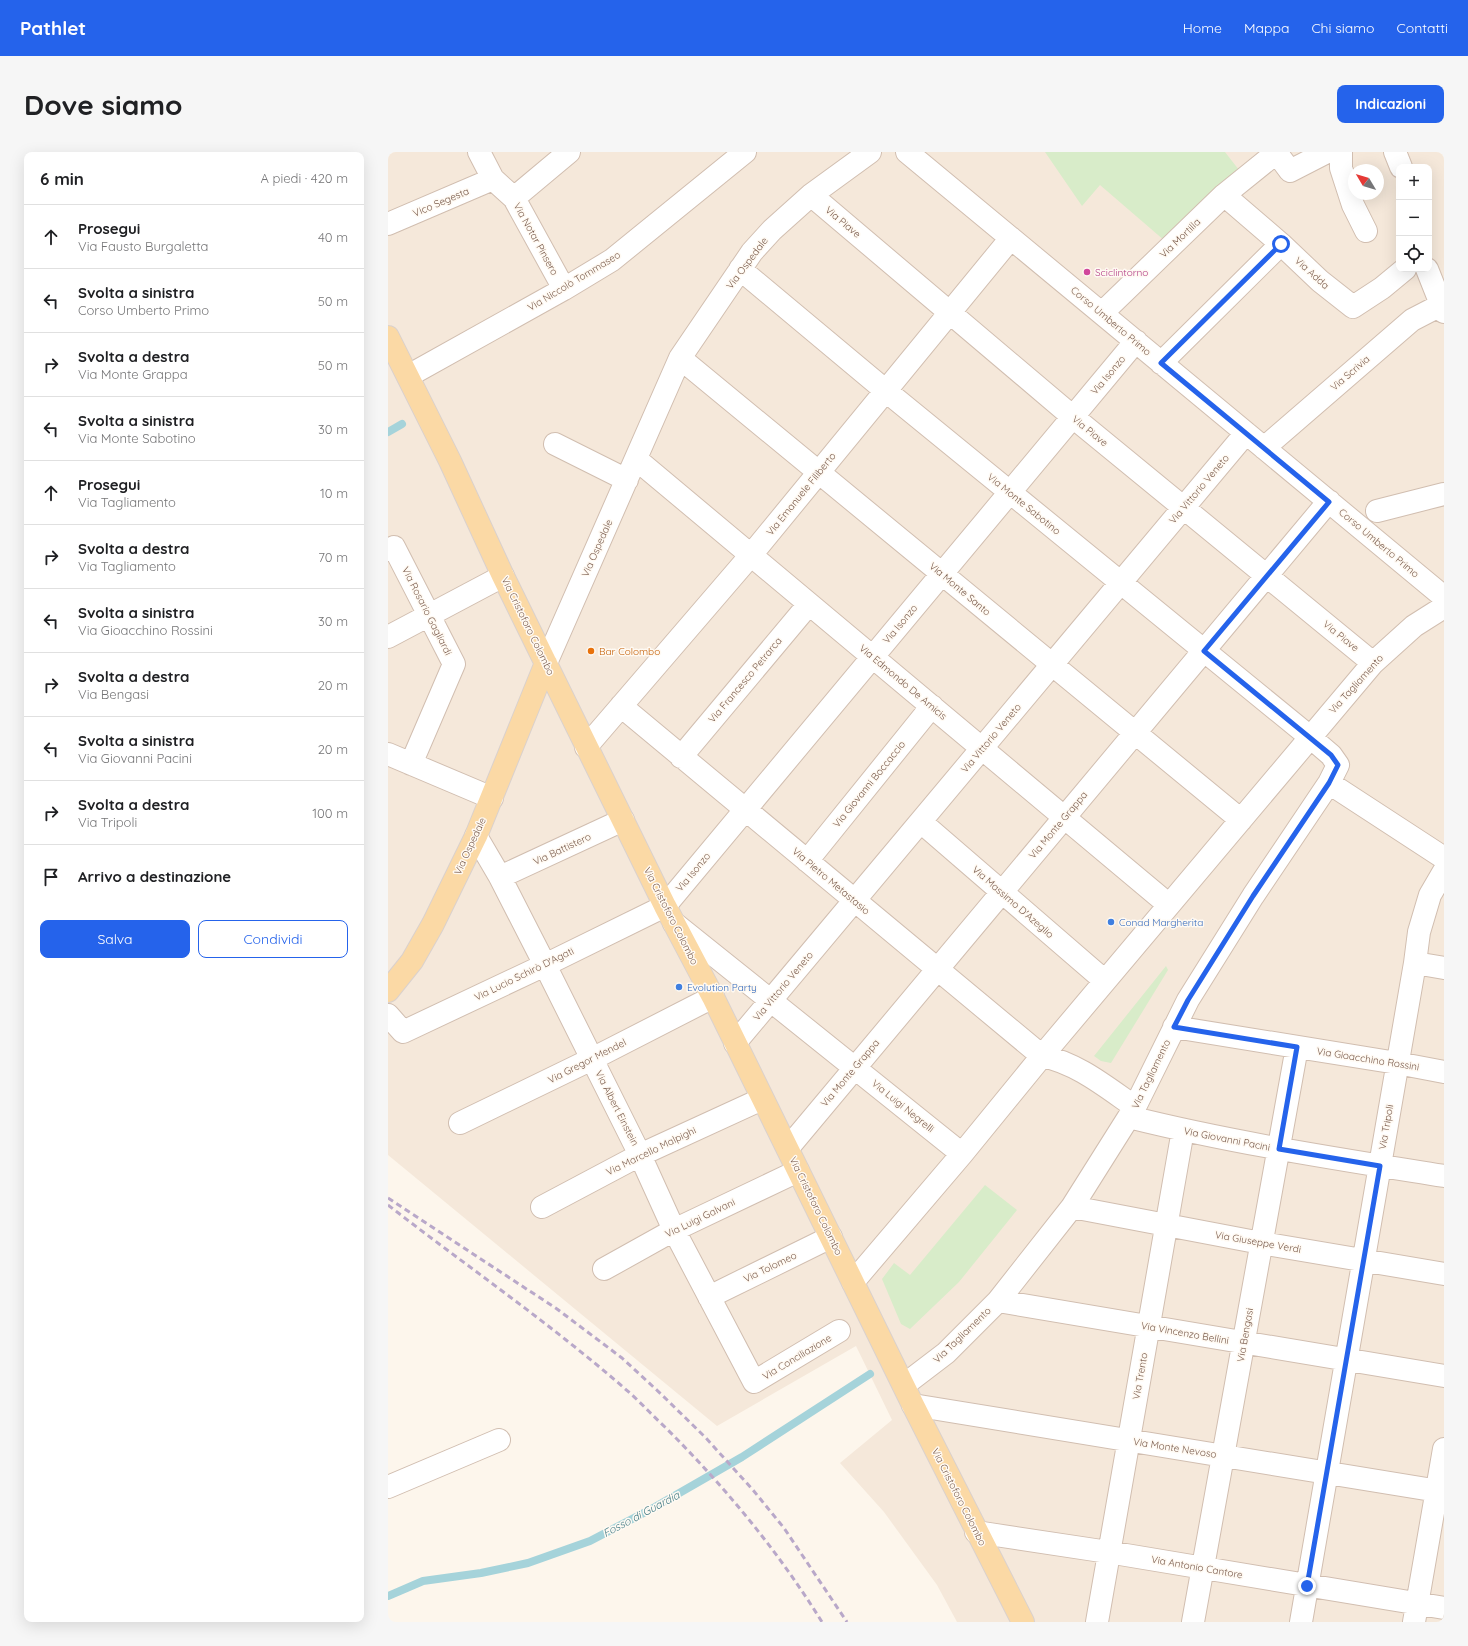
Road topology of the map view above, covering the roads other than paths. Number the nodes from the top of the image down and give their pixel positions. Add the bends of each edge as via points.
1 (479, 152) edge
2 (569, 152) edge
3 (745, 152) edge
4 (870, 152) edge
5 (907, 152) edge
6 (1276, 152) edge
7 (1327, 152) edge
8 (1342, 152) edge
9 (1395, 152) edge
10 (1400, 164) edge
11 (493, 179) junction
12 (811, 195) junction
13 (1224, 195) junction
14 (514, 198) junction
15 (388, 224) edge
16 (1366, 231) dead end
17 (1011, 238) junction
18 (1281, 244) junction
19 (740, 269) junction
20 (1401, 272) edge
21 (1428, 272) edge
22 (564, 289) junction
23 (1442, 308) edge
24 (950, 312) junction
25 (1102, 313) junction
26 (388, 337) edge
27 (1136, 341) junction
28 (680, 358) junction
29 (1161, 363) junction
30 (408, 376) junction
31 (886, 391) junction
32 (1073, 417) junction
33 (1246, 433) junction
34 (555, 444) dead end
35 (1264, 448) junction
36 (636, 459) junction
37 (819, 472) junction
38 (627, 480) junction
39 (1010, 492) junction
40 (1444, 494) edge
41 (1329, 502) junction
42 (1184, 508) junction
43 (1377, 511) dead end
44 (391, 548) edge
45 (751, 555) junction
46 (942, 574) junction
47 (503, 576) junction
48 (1267, 576) junction
49 (1121, 583) junction
50 (1444, 597) edge
51 (810, 604) junction
52 (1444, 607) edge
53 (429, 615) junction
54 (388, 637) edge
55 (1204, 651) junction
56 (873, 657) junction
57 (546, 663) junction
58 (1373, 663) junction
59 (1052, 665) junction
60 (621, 706) junction
61 (932, 706) junction
62 (1135, 733) junction
63 (1310, 737) junction
64 (586, 747) junction
65 (982, 748) junction
66 (388, 754) edge
67 (681, 757) junction
68 (410, 764) junction
69 (1329, 783) junction
70 (492, 798) junction
71 (745, 810) junction
72 (1064, 818) junction
73 (623, 820) junction
74 (1241, 820) junction
75 (921, 822) junction
76 (476, 836) junction
77 (1444, 858) edge
78 (807, 861) junction
79 (1444, 871) edge
80 (500, 877) junction
81 (1002, 892) junction
82 (855, 901) junction
83 (1169, 905) junction
84 (670, 914) junction
85 (1415, 963) junction
86 (545, 965) junction
87 (1444, 968) edge
88 (937, 969) junction
89 (1105, 981) junction
90 (388, 991) edge
91 (713, 997) junction
92 (772, 1001) junction
93 (388, 1015) edge
94 (1174, 1027) junction
95 (735, 1043) junction
96 (1297, 1047) junction
97 (1042, 1056) junction
98 (592, 1059) junction
99 (1397, 1063) junction
100 (856, 1067) junction
101 (1444, 1072) edge
102 (762, 1100) junction
103 (1132, 1112) junction
104 (460, 1123) dead end
105 (1183, 1130) junction
106 (788, 1148) junction
107 (1279, 1149) junction
108 (962, 1154) junction
109 (640, 1155) junction
110 (1380, 1166) junction
111 (798, 1171) junction
112 (1444, 1176) edge
113 (542, 1207) dead end
114 (1072, 1207) junction
115 (1166, 1226) junction
116 (674, 1230) junction
117 (831, 1237) junction
118 (1261, 1243) junction
119 (1363, 1260) junction
120 (604, 1269) dead end
121 (1444, 1274) edge
122 (853, 1282) junction
123 (709, 1297) junction
124 (998, 1301) junction
125 (1148, 1327) junction
126 (840, 1331) dead end
127 (1243, 1343) junction
128 (1346, 1360) junction
129 (1444, 1376) edge
130 (754, 1382) joint
131 (904, 1385) junction
132 (913, 1406) junction
133 (499, 1440) dead end
134 (1128, 1441) junction
135 (1444, 1449) edge
136 (1223, 1456) junction
137 (1326, 1472) junction
138 (388, 1487) edge
139 (1440, 1491) edge
140 (976, 1532) junction
141 (1108, 1552) junction
142 (1204, 1568) junction
143 (1307, 1586) junction
144 (1444, 1608) edge
145 (1415, 1613) edge
146 (1022, 1622) edge
147 (1097, 1622) edge
148 (1193, 1622) edge
149 (1301, 1622) edge

1 - 11 street, Via Notar Pinsero
2 - 14 street
3 - 22 street, Via Niccolò Tommaseo via 612,260
4 - 12 street, Via Ospedale
5 - 17 street, Corso Umberto Primo
6 - 7 street via 1290,171
6 - 13 street, Via Mortilla
8 - 16 street via 1341,168 1353,205
9 - 10 street
11 - 14 street, Via Notar Pinsero
11 - 15 street, Vico Segesta
12 - 19 street, Via Ospedale via 772,230
12 - 24 street, Via Piave
13 - 18 street, Via Adda
13 - 25 street, Via Mortilla
14 - 22 street, Via Notar Pinsero
17 - 24 street, Via Emanuele Filiberto
17 - 25 street, Corso Umberto Primo
18 - 20 street, Via Adda via 1320,281 1353,306
18 - 29 street
19 - 28 street, Via Ospedale
19 - 31 street, Via Monte Sabotino
21 - 23 street
22 - 30 street, Via Niccolò Tommaseo
23 - 35 street, Via Scrivia via 1412,320
24 - 31 street, Via Emanuele Filiberto
24 - 32 street, Via Piave
25 - 27 street, Corso Umberto Primo
26 - 30 main road, Via Cristoforo Colombo
27 - 29 street, Corso Umberto Primo
27 - 32 street, Via Isonzo
28 - 36 street, Via Ospedale
28 - 37 street, Via Monte Santo
29 - 33 street, Corso Umberto Primo
30 - 47 main road, Via Cristoforo Colombo
31 - 37 street, Via Emanuele Filiberto
31 - 39 street, Via Monte Sabotino
32 - 39 street, Via Isonzo
32 - 42 street, Via Piave
33 - 35 street, Corso Umberto Primo
33 - 42 street, Via Vittorio Veneto
34 - 38 street
35 - 41 street, Corso Umberto Primo
36 - 38 street, Via Ospedale
36 - 45 street, Via Edmondo De Amicis
37 - 45 street, Via Emanuele Filiberto
37 - 46 street, Via Monte Santo
38 - 57 street, Via Ospedale
39 - 46 street, Via Isonzo
39 - 49 street, Via Monte Sabotino
40 - 43 street
41 - 48 street, Via Monte Grappa
41 - 50 street, Corso Umberto Primo
42 - 48 street, Via Piave
42 - 49 street, Via Vittorio Veneto
44 - 53 street, Via Rosario Gagliardi
45 - 51 street, Via Edmondo De Amicis
45 - 60 street, Via Emanuele Filiberto
46 - 56 street, Via Isonzo
46 - 59 street, Via Monte Santo
47 - 53 street
47 - 57 main road, Via Cristoforo Colombo
48 - 55 street, Via Monte Grappa
48 - 58 street, Via Piave
49 - 55 street, Via Monte Sabotino
49 - 59 street, Via Vittorio Veneto
51 - 56 street, Via Edmondo De Amicis
51 - 67 street, Via Francesco Petrarca
52 - 58 street, Via Tagliamento via 1414,626
53 - 54 street
53 - 68 street, Via Rosario Gagliardi via 454,664
55 - 62 street, Via Monte Grappa
55 - 63 street, Via Monte Sabotino
56 - 61 street, Via Edmondo De Amicis
56 - 71 street, Via Isonzo
57 - 64 main road, Via Cristoforo Colombo
57 - 70 main road, Via Ospedale
58 - 63 street, Via Tagliamento
59 - 62 street, Via Monte Santo
59 - 65 street, Via Vittorio Veneto
60 - 64 street, Via Emanuele Filiberto
60 - 67 street, Via Pietro Metastasio
61 - 65 street, Via Edmondo De Amicis
61 - 78 street, Via Giovanni Boccaccio
62 - 72 street, Via Monte Grappa
62 - 74 street, Via Monte Santo
63 - 69 street, Via Tagliamento via 1331,755 1338,765
63 - 74 street, Via Tagliamento
64 - 73 main road, Via Cristoforo Colombo
65 - 72 street, Via Edmondo De Amicis
65 - 75 street, Via Vittorio Veneto
66 - 68 street
67 - 71 street, Via Pietro Metastasio
68 - 70 street
69 - 77 street
69 - 94 street, Via Tagliamento via 1253,896
70 - 76 main road, Via Ospedale
71 - 78 street, Via Pietro Metastasio
71 - 84 street, Via Isonzo
72 - 81 street, Via Monte Grappa
72 - 83 street, Via Edmondo De Amicis
73 - 80 street, Via Battistero
73 - 84 main road, Via Cristoforo Colombo
74 - 83 street, Via Tagliamento
75 - 81 street, Via Massimo D'Azeglio
75 - 82 street, Via Vittorio Veneto
76 - 80 street, Via Albert Einstein
76 - 90 main road, Via Ospedale via 412,961
78 - 82 street, Via Pietro Metastasio
79 - 85 street, Via Tripoli via 1430,894 1419,932
80 - 86 street, Via Albert Einstein
81 - 88 street, Via Monte Grappa
81 - 89 street, Via Massimo D'Azeglio
82 - 88 street, Via Pietro Metastasio
82 - 92 street, Via Vittorio Veneto
83 - 89 street, Via Tagliamento
84 - 86 street, Via Lucio Schirò D'Agati
84 - 91 main road, Via Cristoforo Colombo
84 - 92 street, Via Luigi Negrelli
85 - 87 street
85 - 99 street, Via Tripoli
86 - 93 street, Via Lucio Schirò D'Agati via 403,1032
86 - 98 street, Via Albert Einstein
88 - 97 street, Via Pietro Metastasio
88 - 100 street, Via Monte Grappa
89 - 97 street, Via Tagliamento
91 - 95 main road, Via Cristoforo Colombo
91 - 98 street, Via Gregor Mendel
92 - 95 street, Via Vittorio Veneto
92 - 100 street, Via Luigi Negrelli
94 - 96 street, Via Gioacchino Rossini
94 - 103 street, Via Tagliamento
95 - 102 main road, Via Cristoforo Colombo
96 - 99 street, Via Gioacchino Rossini
96 - 107 street, Via Bengasi
97 - 103 street via 1056,1059 1087,1074
97 - 108 street, Via Tagliamento
98 - 104 street, Via Gregor Mendel
98 - 109 street, Via Albert Einstein
99 - 101 street, Via Gioacchino Rossini
99 - 110 street, Via Tripoli
100 - 106 street, Via Monte Grappa
100 - 108 street, Via Luigi Negrelli
102 - 106 main road, Via Cristoforo Colombo
102 - 109 street, Via Marcello Malpighi
103 - 105 street, Via Giovanni Pacini
103 - 114 street, Via Tagliamento
105 - 107 street, Via Giovanni Pacini
105 - 115 street, Via Trento
106 - 111 main road, Via Cristoforo Colombo
107 - 110 street, Via Giovanni Pacini
107 - 118 street, Via Bengasi
108 - 122 street, Via Tagliamento
109 - 113 street, Via Marcello Malpighi
109 - 116 street, Via Albert Einstein
110 - 112 street, Via Giovanni Pacini
110 - 119 street, Via Tripoli
111 - 116 street, Via Luigi Galvani
111 - 117 main road, Via Cristoforo Colombo
114 - 115 street, Via Giuseppe Verdi
114 - 124 street, Via Tagliamento
115 - 118 street, Via Giuseppe Verdi
115 - 125 street, Via Trento
116 - 120 street, Via Luigi Galvani
116 - 123 street, Via Albert Einstein
117 - 122 main road, Via Cristoforo Colombo
117 - 123 street, Via Tolomeo
118 - 119 street, Via Giuseppe Verdi
118 - 127 street, Via Bengasi
119 - 121 street, Via Giuseppe Verdi
119 - 128 street, Via Tripoli
122 - 131 main road, Via Cristoforo Colombo
123 - 130 street, Via Albert Einstein
124 - 125 street, Via Vincenzo Bellini
124 - 131 street, Via Tagliamento via 946,1353
125 - 127 street, Via Vincenzo Bellini
125 - 134 street, Via Trento
126 - 130 street, Via Conciliazione
127 - 128 street, Via Vincenzo Bellini
127 - 136 street, Via Bengasi
128 - 129 street, Via Vincenzo Bellini
128 - 137 street, Via Tripoli
131 - 132 main road, Via Cristoforo Colombo
132 - 134 street, Via Monte Nevoso
132 - 140 main road, Via Cristoforo Colombo
133 - 138 street
134 - 136 street, Via Monte Nevoso
134 - 141 street, Via Trento
135 - 139 street
136 - 137 street, Via Monte Nevoso
136 - 142 street, Via Bengasi
137 - 139 street, Via Monte Nevoso
137 - 143 street, Via Tripoli
139 - 145 street
140 - 141 street, Via Antonio Cantore
140 - 146 main road, Via Cristoforo Colombo
141 - 142 street, Via Antonio Cantore
141 - 147 street, Via Trento
142 - 143 street, Via Antonio Cantore
142 - 148 street, Via Bengasi
143 - 145 street, Via Antonio Cantore
143 - 149 street, Via Tripoli
144 - 145 street, Via Antonio Cantore

